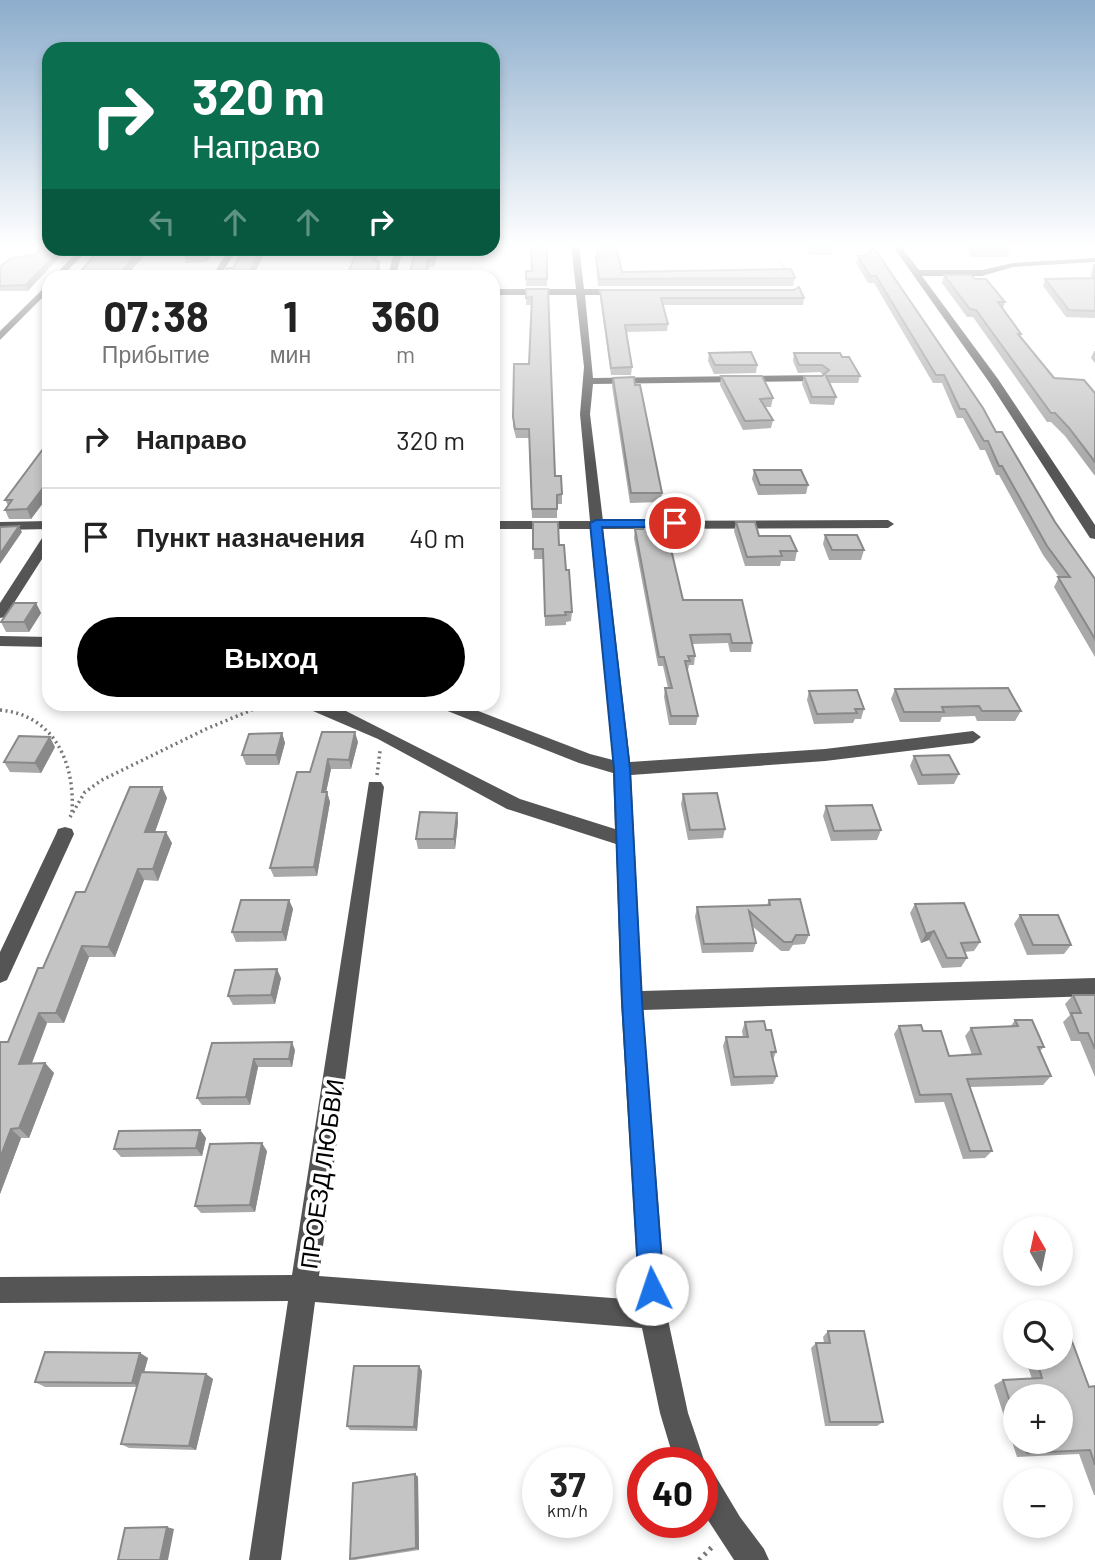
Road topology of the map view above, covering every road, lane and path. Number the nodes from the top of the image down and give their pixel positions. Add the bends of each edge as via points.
1 (19, 318) edge
2 (583, 318) edge
3 (948, 318) edge
4 (0, 325) edge
5 (12, 325) junction
6 (0, 337) edge
7 (820, 378) edge
8 (587, 381) junction
9 (596, 523) junction
10 (888, 524) dead end
11 (42, 525) edge
12 (500, 525) edge
13 (0, 526) edge
14 (1095, 535) edge
15 (42, 549) edge
16 (0, 614) edge
17 (0, 641) edge
18 (42, 642) edge
19 (0, 710) edge
20 (249, 711) edge
21 (328, 711) edge
22 (464, 711) edge
23 (382, 735) junction
24 (972, 737) dead end
25 (622, 769) junction
26 (375, 787) joint
27 (67, 825) junction
28 (625, 839) junction
29 (0, 974) edge
30 (1095, 987) edge
31 (632, 1001) junction
32 (305, 1288) junction
33 (0, 1290) edge
34 (653, 1315) junction
35 (685, 1447) edge
36 (718, 1510) edge
37 (265, 1560) edge
38 (753, 1560) edge

1 - 5 street
2 - 8 street
3 - 14 street
4 - 5 street
5 - 6 street
7 - 8 street
8 - 9 street via 585,414
9 - 10 street
9 - 12 street
9 - 25 street
11 - 13 street
15 - 16 street
17 - 18 street
19 - 27 path via 19,712 53,734 74,793
20 - 27 path via 102,780 85,792
21 - 23 street
22 - 25 street
23 - 26 path
23 - 28 street via 500,799
24 - 25 street via 825,755
25 - 28 street
26 - 32 street, ПРОЕЗД ЛЮБВИ
27 - 29 street
28 - 31 street
30 - 31 street
31 - 34 street
32 - 33 street
32 - 34 street
32 - 37 street, ПРОЕЗД ЛЮБВИ
34 - 35 street
36 - 38 street

